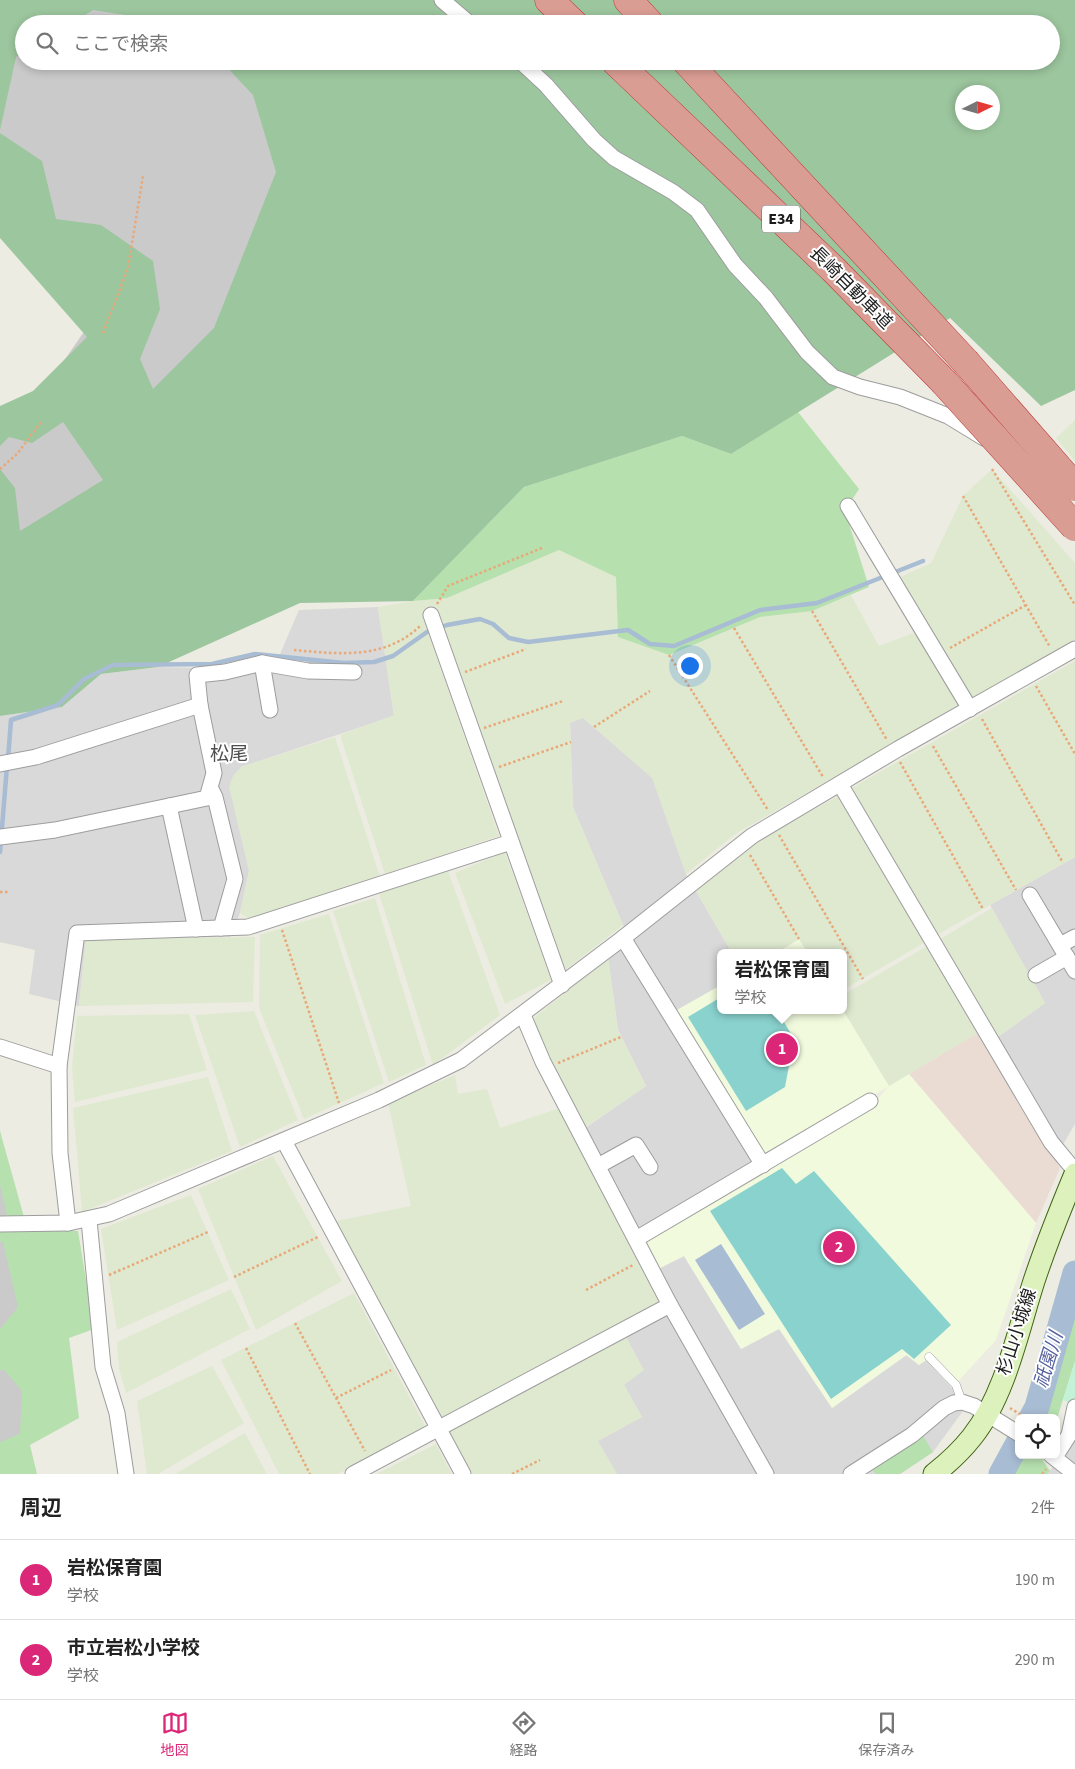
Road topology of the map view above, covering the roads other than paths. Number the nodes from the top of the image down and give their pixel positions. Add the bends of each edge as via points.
1 (442, 0) edge
2 (549, 0) edge
3 (628, 0) edge
4 (460, 15) edge
5 (565, 15) edge
6 (642, 15) edge
7 (530, 70) edge
8 (623, 70) edge
9 (694, 70) edge
10 (1075, 470) edge
11 (1075, 487) edge
12 (848, 506) dead end
13 (1075, 527) edge
14 (434, 625) dead end
15 (1075, 649) edge
16 (262, 663) junction
17 (354, 672) dead end
18 (200, 705) junction
19 (270, 710) dead end
20 (975, 712) junction
21 (0, 764) edge
22 (833, 783) junction
23 (211, 789) junction
24 (169, 806) junction
25 (4, 837) edge
26 (512, 842) junction
27 (1023, 892) road end
28 (221, 928) junction
29 (196, 929) junction
30 (1075, 936) edge
31 (623, 938) junction
32 (1064, 951) junction
33 (1075, 971) edge
34 (1036, 975) dead end
35 (562, 985) junction
36 (523, 1015) junction
37 (0, 1047) edge
38 (59, 1066) junction
39 (870, 1101) dead end
40 (284, 1141) junction
41 (763, 1165) junction
42 (598, 1166) junction
43 (650, 1167) dead end
44 (1075, 1173) edge
45 (89, 1220) junction
46 (68, 1223) junction
47 (0, 1224) edge
48 (636, 1240) junction
49 (670, 1304) junction
50 (928, 1357) dead end
51 (962, 1402) junction
52 (1075, 1406) edge
53 (995, 1418) junction
54 (439, 1428) junction
55 (1015, 1431) edge
56 (1060, 1447) edge
57 (1057, 1459) edge
58 (126, 1474) edge
59 (353, 1474) edge
60 (463, 1474) edge
61 (766, 1474) edge
62 (851, 1474) edge
63 (934, 1474) edge
64 (1075, 1474) edge

1 - 4 street
2 - 5 highway
3 - 6 highway
7 - 10 street via 614,158 673,192 697,210 736,265 807,352 833,377 900,397 948,416 991,443 1039,430
8 - 13 highway, 長崎自動車道 / E34, bridge via 833,269 943,381
9 - 11 highway, 長崎自動車道 / E34, bridge via 965,361
12 - 20 street
14 - 26 street
15 - 20 street
16 - 17 street via 308,671
16 - 18 street via 225,672 197,674
16 - 19 street
18 - 21 street via 16,762
18 - 23 street via 214,773
20 - 22 street
22 - 31 street via 752,836
22 - 44 street via 1051,1142
23 - 24 street via 207,798
23 - 28 street via 234,879
24 - 25 street via 55,830
24 - 29 street
26 - 28 street via 258,925
26 - 35 street
27 - 32 street
28 - 29 street
29 - 38 street via 77,933
30 - 32 street
31 - 35 street
31 - 41 street
32 - 33 street
32 - 34 street
35 - 36 street
36 - 40 street via 461,1060
36 - 42 street
37 - 38 street
38 - 46 street via 60,1153
39 - 41 street
40 - 45 street via 142,1202
40 - 54 street
41 - 48 street
42 - 43 street via 636,1146
42 - 48 street
44 - 53 main road, 杉山小城線 via 1045,1247 1009,1359
45 - 46 street
45 - 58 street via 103,1367 117,1413
46 - 47 street
48 - 49 street
49 - 54 street
49 - 61 street
50 - 51 lane via 956,1385
51 - 53 street
51 - 62 street via 944,1408 912,1435
52 - 56 street via 1069,1435
53 - 55 street
53 - 63 main road, 杉山小城線
54 - 59 street
54 - 60 street
57 - 64 street

